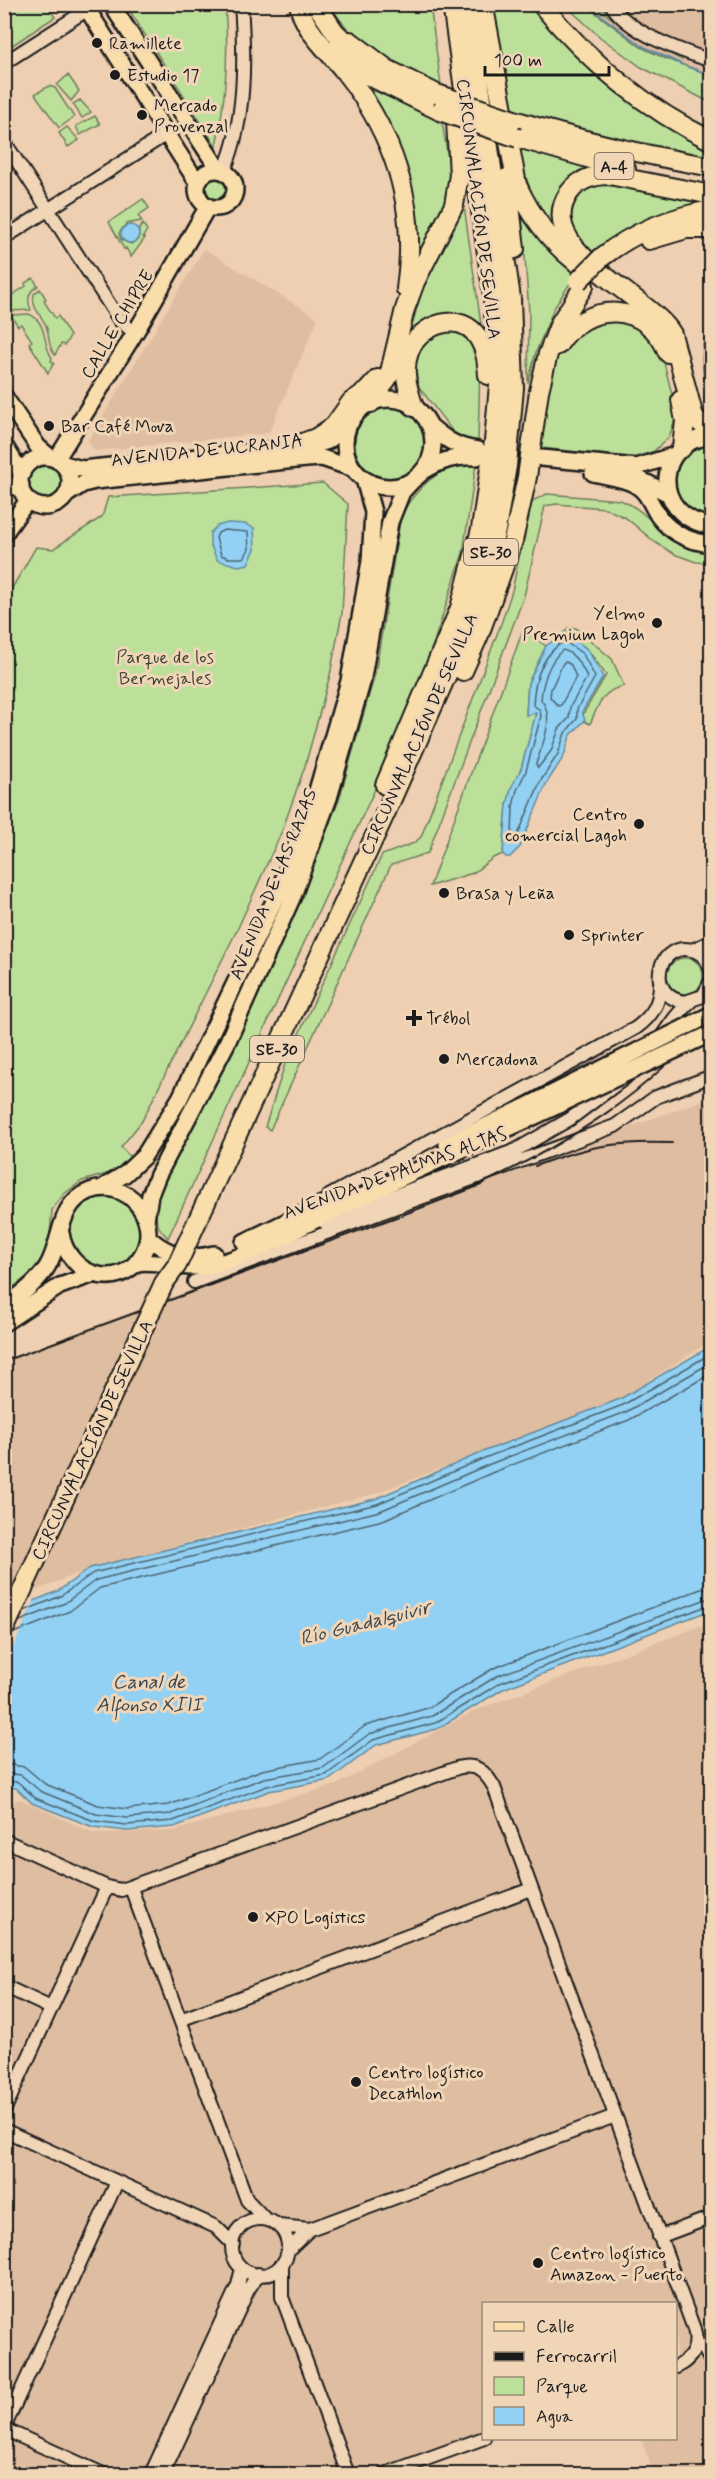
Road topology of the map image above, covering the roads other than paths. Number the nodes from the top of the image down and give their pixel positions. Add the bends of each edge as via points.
1 (111, 4) edge
2 (241, 4) edge
3 (301, 4) edge
4 (316, 4) edge
5 (321, 4) edge
6 (541, 4) edge
7 (611, 5) edge
8 (89, 6) edge
9 (478, 6) edge
10 (445, 8) edge
11 (711, 61) edge
12 (4, 63) edge
13 (454, 85) junction
14 (439, 101) junction
15 (516, 128) junction
16 (168, 133) junction
17 (4, 141) edge
18 (711, 141) edge
19 (711, 167) edge
20 (221, 170) junction
21 (711, 171) edge
22 (197, 182) junction
23 (711, 189) edge
24 (711, 195) edge
25 (208, 207) junction
26 (482, 209) junction
27 (49, 210) junction
28 (711, 210) edge
29 (711, 229) edge
30 (4, 238) edge
31 (408, 240) junction
32 (605, 260) junction
33 (581, 284) junction
34 (405, 309) junction
35 (135, 333) junction
36 (676, 350) junction
37 (539, 391) junction
38 (4, 396) edge
39 (371, 404) junction
40 (414, 407) junction
41 (351, 422) junction
42 (430, 426) junction
43 (711, 435) edge
44 (494, 441) junction
45 (4, 445) edge
46 (291, 447) junction
47 (678, 451) junction
48 (56, 460) junction
49 (593, 473) junction
50 (359, 474) junction
51 (418, 476) junction
52 (21, 480) junction
53 (4, 488) edge
54 (669, 494) junction
55 (66, 495) junction
56 (28, 500) junction
57 (711, 526) edge
58 (4, 534) edge
59 (711, 544) edge
60 (494, 596) junction
61 (434, 707) junction
62 (380, 811) junction
63 (711, 941) edge
64 (692, 950) junction
65 (711, 973) edge
66 (711, 979) edge
67 (660, 984) junction
68 (691, 1001) junction
69 (711, 1014) edge
70 (711, 1033) edge
71 (711, 1076) edge
72 (525, 1114) junction
73 (102, 1188) junction
74 (147, 1220) junction
75 (285, 1228) junction
76 (61, 1233) junction
77 (148, 1237) junction
78 (136, 1263) junction
79 (94, 1274) junction
80 (194, 1282) dead end
81 (4, 1307) edge
82 (4, 1323) edge
83 (4, 1630) edge
84 (4, 1840) edge
85 (107, 1887) junction
86 (131, 1888) junction
87 (531, 1889) junction
88 (4, 1986) edge
89 (51, 2008) junction
90 (180, 2020) junction
91 (4, 2110) edge
92 (615, 2116) junction
93 (4, 2130) edge
94 (117, 2182) junction
95 (247, 2200) junction
96 (711, 2217) edge
97 (265, 2219) junction
98 (243, 2225) junction
99 (279, 2226) junction
100 (216, 2227) junction
101 (310, 2229) junction
102 (659, 2236) junction
103 (233, 2244) junction
104 (288, 2250) junction
105 (282, 2264) junction
106 (242, 2268) junction
107 (259, 2274) junction
108 (282, 2297) junction
109 (696, 2343) junction
110 (711, 2364) edge
111 (677, 2366) edge
112 (4, 2429) edge
113 (482, 2438) edge
114 (104, 2475) edge
115 (151, 2475) edge
116 (163, 2475) edge
117 (348, 2475) edge
118 (385, 2475) edge

1 - 20 main road
2 - 20 street via 241,94 233,147
3 - 14 highway via 325,37 371,77
3 - 31 highway via 304,20 364,96 389,143 399,168
4 - 14 highway via 335,32 369,63
5 - 14 highway via 338,28 376,62
6 - 18 highway via 587,56 634,96
7 - 11 street via 656,40
8 - 12 street
8 - 16 main road
9 - 36 highway via 517,184 529,211 568,255 654,318
9 - 61 highway, CIRCUNVALACIÓN DE SEVILLA / SE-30 via 513,219 519,310 507,466 496,530 469,625
10 - 13 highway
10 - 26 highway, CIRCUNVALACIÓN DE SEVILLA / SE-30
13 - 26 highway
13 - 34 highway via 459,175 454,205
14 - 15 highway, bridge
15 - 19 highway via 549,131
15 - 21 highway
15 - 23 highway, A-4 via 633,171
16 - 22 main road
16 - 27 street
17 - 27 street
20 - 22 main road via 206,172
20 - 25 main road via 233,181 234,195 225,206
22 - 25 main road via 198,196
24 - 36 highway via 599,175 579,182 566,197 565,229 574,247 656,314 672,334
25 - 35 main road, CALLE CHIPRE
26 - 44 highway, CIRCUNVALACIÓN DE SEVILLA / SE-30 via 497,353
27 - 30 street
27 - 35 street via 120,320
28 - 32 highway via 660,223 621,242
29 - 32 highway via 686,229 655,237
31 - 34 highway
31 - 46 highway via 394,325 381,374 351,402 334,426
32 - 33 highway, bridge
33 - 37 highway via 560,323
33 - 60 highway via 555,321 533,388 508,540
34 - 39 highway via 389,376
35 - 48 main road, CALLE CHIPRE
36 - 43 highway via 694,417
37 - 47 highway via 559,344 576,324 604,313 630,316 650,328 666,348 684,408
37 - 60 highway via 527,477
38 - 48 main road via 38,447
39 - 40 main road via 393,400
39 - 41 main road
40 - 42 main road
40 - 44 highway via 406,374 412,345 431,327 449,322 466,326 479,338 486,357
41 - 46 main road, AVENIDA DE UCRANIA via 328,441
41 - 50 main road via 345,446
42 - 51 main road via 432,450 429,462
42 - 51 main road via 444,439 477,454 452,458
43 - 47 main road
44 - 62 highway, CIRCUNVALACIÓN DE SEVILLA / SE-30 via 482,529 460,608
45 - 52 main road
46 - 48 main road, AVENIDA DE UCRANIA via 82,469
47 - 49 main road via 638,467 541,462
47 - 54 main road via 669,467
48 - 52 main road via 36,459 27,465
48 - 55 main road via 70,478
49 - 54 main road via 634,476
49 - 59 main road via 634,484 650,498 659,516 675,533 697,543
50 - 51 main road via 376,485 389,487
50 - 55 main road, AVENIDA DE UCRANIA via 322,458 306,459 93,481
50 - 73 main road, AVENIDA DE LAS RAZAS via 373,512 370,561 349,681 316,794 278,893 180,1098 144,1156
51 - 74 main road, AVENIDA DE LAS RAZAS via 402,492 390,522 362,683 329,798 293,896 228,1043 158,1174
52 - 53 main road
52 - 56 main road
54 - 57 main road via 685,517
55 - 56 main road via 48,507
56 - 58 main road
60 - 61 highway via 454,688
61 - 62 highway, CIRCUNVALACIÓN DE SEVILLA / SE-30
62 - 83 highway, CIRCUNVALACIÓN DE SEVILLA / SE-30, bridge via 183,1255 164,1283
63 - 64 street
64 - 65 street via 705,958
64 - 67 street, AVENIDA DE PALMAS ALTAS via 676,951 664,961
66 - 68 street, AVENIDA DE PALMAS ALTAS via 703,996
67 - 68 street via 672,999
67 - 75 street, AVENIDA DE PALMAS ALTAS via 656,1007 636,1028 413,1148
68 - 75 street, AVENIDA DE PALMAS ALTAS via 642,1062 552,1131 491,1161
69 - 72 main road, bridge
70 - 72 main road, bridge
71 - 80 street via 645,1104 615,1126
72 - 75 main road via 456,1152
73 - 74 main road via 130,1196
73 - 76 main road via 72,1202
74 - 77 main road
75 - 77 main road, AVENIDA DE PALMAS ALTAS via 197,1257 162,1248
75 - 78 main road, AVENIDA DE PALMAS ALTAS via 214,1265 181,1268 148,1261
76 - 79 main road via 71,1259
76 - 81 main road via 48,1266
77 - 78 main road
78 - 79 main road via 117,1274
79 - 82 main road via 60,1286
84 - 85 street
85 - 86 street
85 - 89 street
86 - 87 street via 467,1765 478,1767 494,1787
86 - 90 street
87 - 90 street
87 - 92 street
88 - 89 street
89 - 91 street
90 - 95 street
92 - 101 street
92 - 102 street
93 - 94 street
94 - 100 street
94 - 112 street
95 - 97 street
95 - 98 street
96 - 102 street
97 - 98 street
97 - 99 street
98 - 100 street
98 - 103 street
99 - 101 street
99 - 104 street
100 - 103 street
101 - 104 street
102 - 109 street
103 - 106 street
104 - 105 street
105 - 107 street via 269,2273
105 - 108 street
106 - 107 street
106 - 115 street via 238,2285
107 - 108 street
107 - 116 street via 248,2290
108 - 117 street
109 - 110 street via 705,2350
109 - 111 street via 691,2356
112 - 114 street
113 - 118 street

